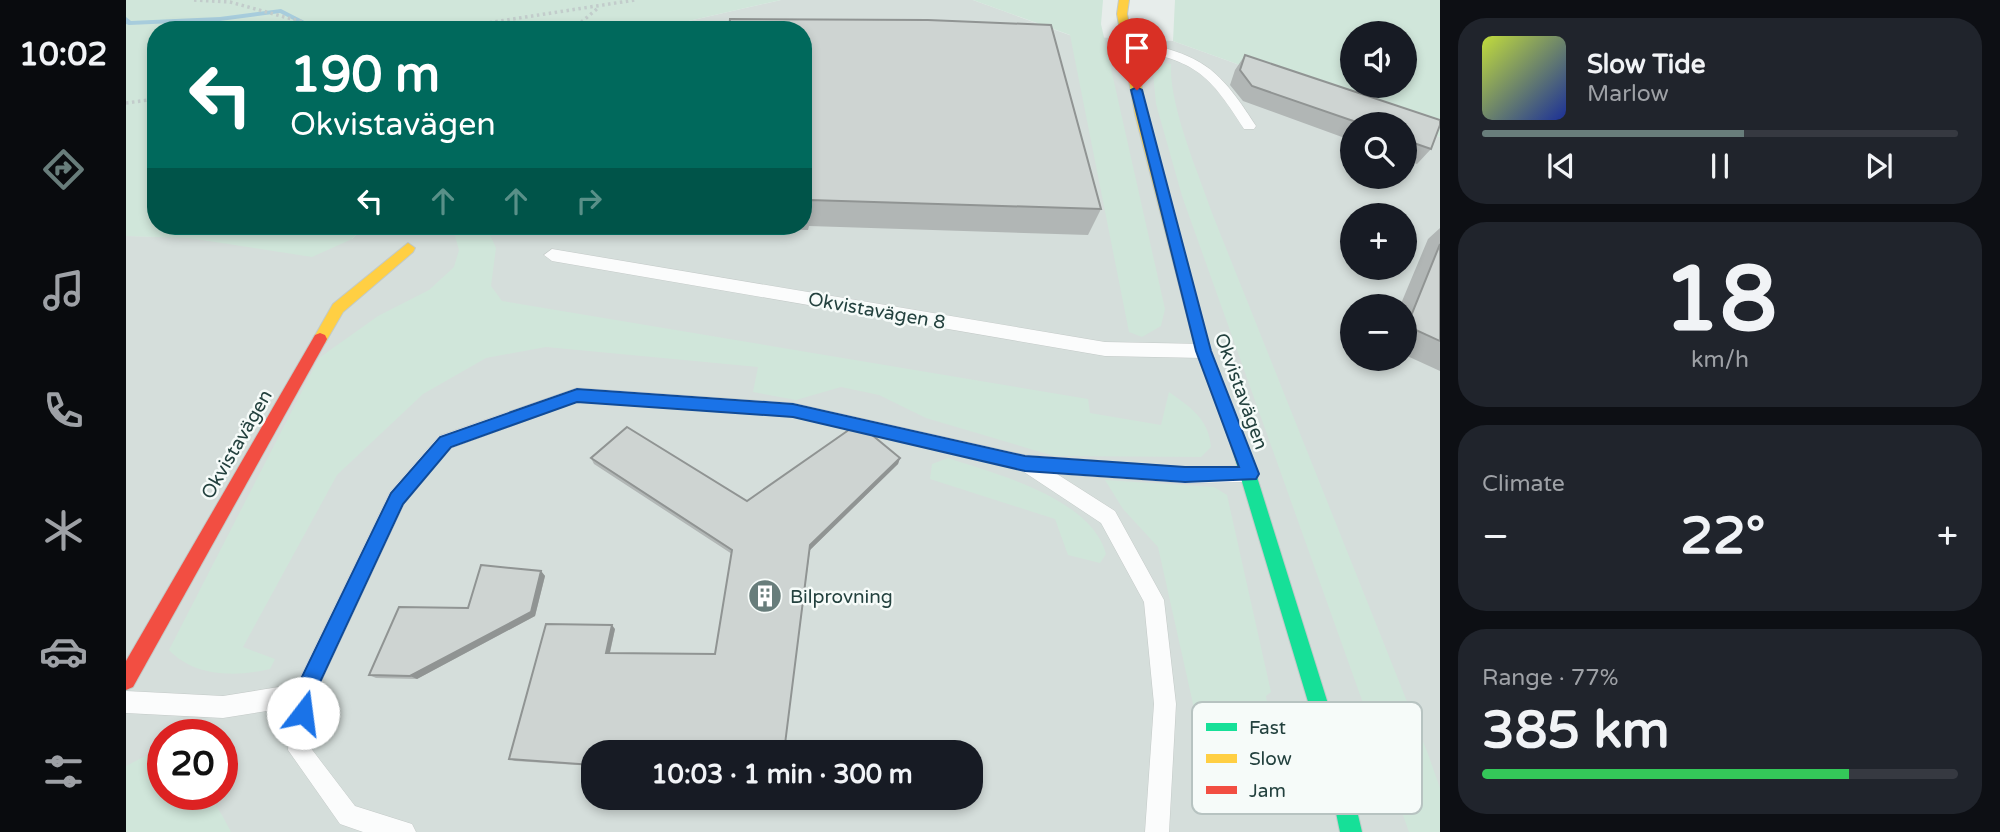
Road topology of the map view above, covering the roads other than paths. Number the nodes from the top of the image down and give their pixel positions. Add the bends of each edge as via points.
1 (1124, 0) edge
2 (1128, 43) junction
3 (1249, 126) dead end
4 (408, 248) dead end
5 (552, 255) dead end
6 (1203, 351) junction
7 (1025, 463) junction
8 (1250, 474) junction
9 (126, 680) edge
10 (304, 694) junction
11 (126, 702) edge
12 (1318, 702) edge
13 (1347, 814) edge
14 (404, 832) edge
15 (1157, 832) edge
16 (1167, 832) edge
17 (1351, 832) edge

1 - 2 street, Okvistavägen
2 - 3 lane via 1205,65 1227,89
2 - 6 street, Okvistavägen via 1141,114
4 - 9 street, Okvistavägen via 338,308
5 - 6 lane, Okvistavägen 8 via 1105,349
6 - 8 street, Okvistavägen
7 - 8 lane via 1185,475
7 - 10 lane via 793,410 577,395 445,442 397,498
7 - 15 lane via 1108,517 1154,600 1165,704
8 - 12 street, Okvistavägen
10 - 11 lane via 223,707
10 - 14 lane via 299,750 348,817
13 - 17 street, Okvistavägen
15 - 16 lane

